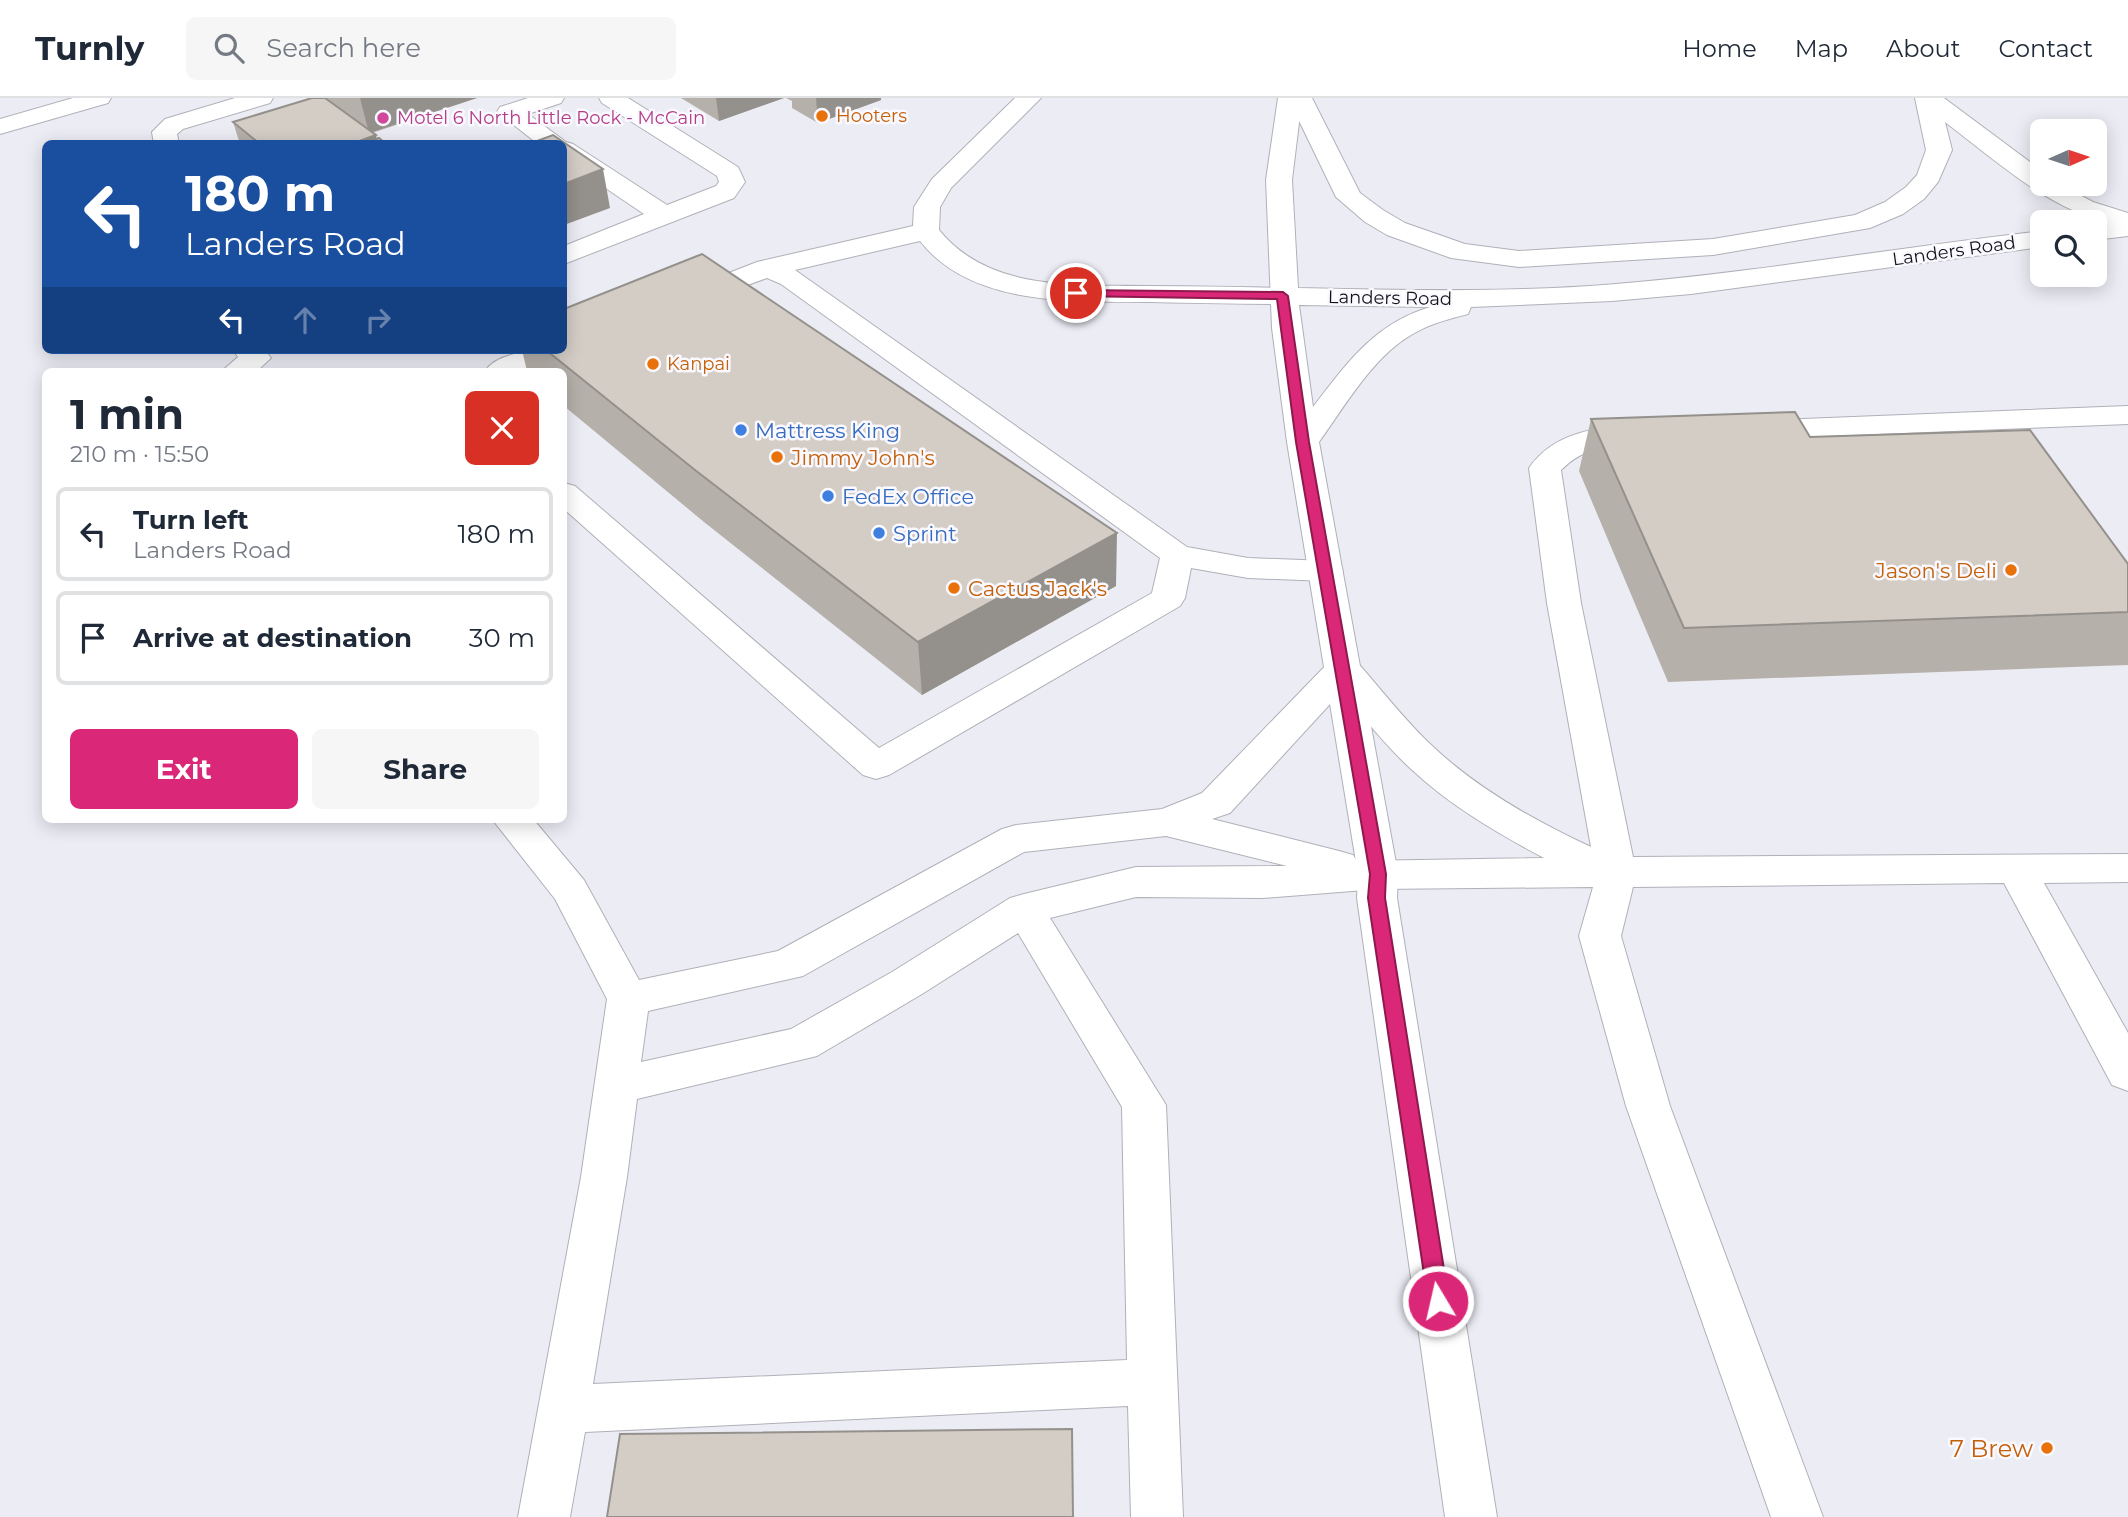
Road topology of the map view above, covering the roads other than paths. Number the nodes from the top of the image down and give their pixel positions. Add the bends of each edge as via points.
1 (100, 98) edge
2 (261, 98) edge
3 (552, 98) edge
4 (611, 98) edge
5 (1290, 98) edge
6 (1300, 98) edge
7 (1928, 98) edge
8 (1022, 99) edge
9 (19, 128) edge
10 (165, 140) edge
11 (549, 140) edge
12 (567, 151) edge
13 (2030, 174) edge
14 (2059, 196) edge
15 (664, 215) junction
16 (2128, 221) edge
17 (2128, 228) edge
18 (926, 231) junction
19 (2107, 231) edge
20 (2030, 241) edge
21 (567, 255) edge
22 (767, 268) junction
23 (1283, 296) junction
24 (1491, 298) junction
25 (665, 307) edge
26 (252, 354) edge
27 (544, 354) edge
28 (241, 368) edge
29 (508, 368) edge
30 (2128, 415) edge
31 (1993, 420) junction
32 (1723, 431) edge
33 (1669, 433) edge
34 (1303, 442) junction
35 (2014, 450) edge
36 (567, 496) edge
37 (1177, 555) junction
38 (1326, 571) junction
39 (1343, 669) junction
40 (1167, 822) junction
41 (514, 823) edge
42 (2128, 868) edge
43 (2017, 870) junction
44 (1378, 874) junction
45 (1616, 874) junction
46 (1024, 909) junction
47 (628, 999) junction
48 (2128, 1073) edge
49 (617, 1086) junction
50 (1153, 1382) junction
51 (562, 1409) junction
52 (544, 1517) edge
53 (1157, 1517) edge
54 (1471, 1517) edge
55 (1797, 1517) edge

1 - 9 main road
2 - 10 main road via 174,124 164,132
3 - 11 main road via 509,112
4 - 15 main road via 729,172 732,182 725,192
5 - 23 main road via 1279,180
6 - 7 main road via 1349,197 1374,216 1396,229 1461,252 1519,259 1713,247 1860,222 1894,208 1929,177 1939,150
7 - 13 main road
8 - 18 main road via 942,184 928,206
12 - 15 main road
14 - 16 main road
15 - 21 main road
17 - 19 main road
18 - 22 main road
18 - 23 main road, Landers Road via 945,255 970,271 1044,290
20 - 24 main road, Landers Road via 1691,286
22 - 25 main road
22 - 37 main road via 791,278
23 - 24 main road, Landers Road
23 - 34 main road
24 - 34 main road via 1420,319 1394,333 1346,385
26 - 28 main road via 256,358
27 - 29 main road
30 - 31 main road
31 - 32 main road
31 - 35 main road
33 - 45 main road via 1598,436 1562,450 1545,468 1563,603
34 - 38 main road
36 - 37 main road via 876,766 1168,598
37 - 38 main road via 1248,568
38 - 39 main road
39 - 40 main road via 1216,803
39 - 44 main road
39 - 45 main road via 1423,759 1477,802
40 - 44 main road
40 - 47 main road via 1016,839 788,965
41 - 47 main road via 570,890
42 - 43 main road
43 - 45 main road
43 - 48 main road
44 - 45 main road
44 - 46 main road via 1262,883 1136,882
44 - 54 main road via 1377,898
45 - 55 main road via 1600,936 1623,1019 1648,1106
46 - 49 main road via 803,1044
46 - 50 main road via 1144,1105
47 - 49 main road
49 - 51 main road
50 - 51 main road
50 - 53 main road
51 - 52 main road

